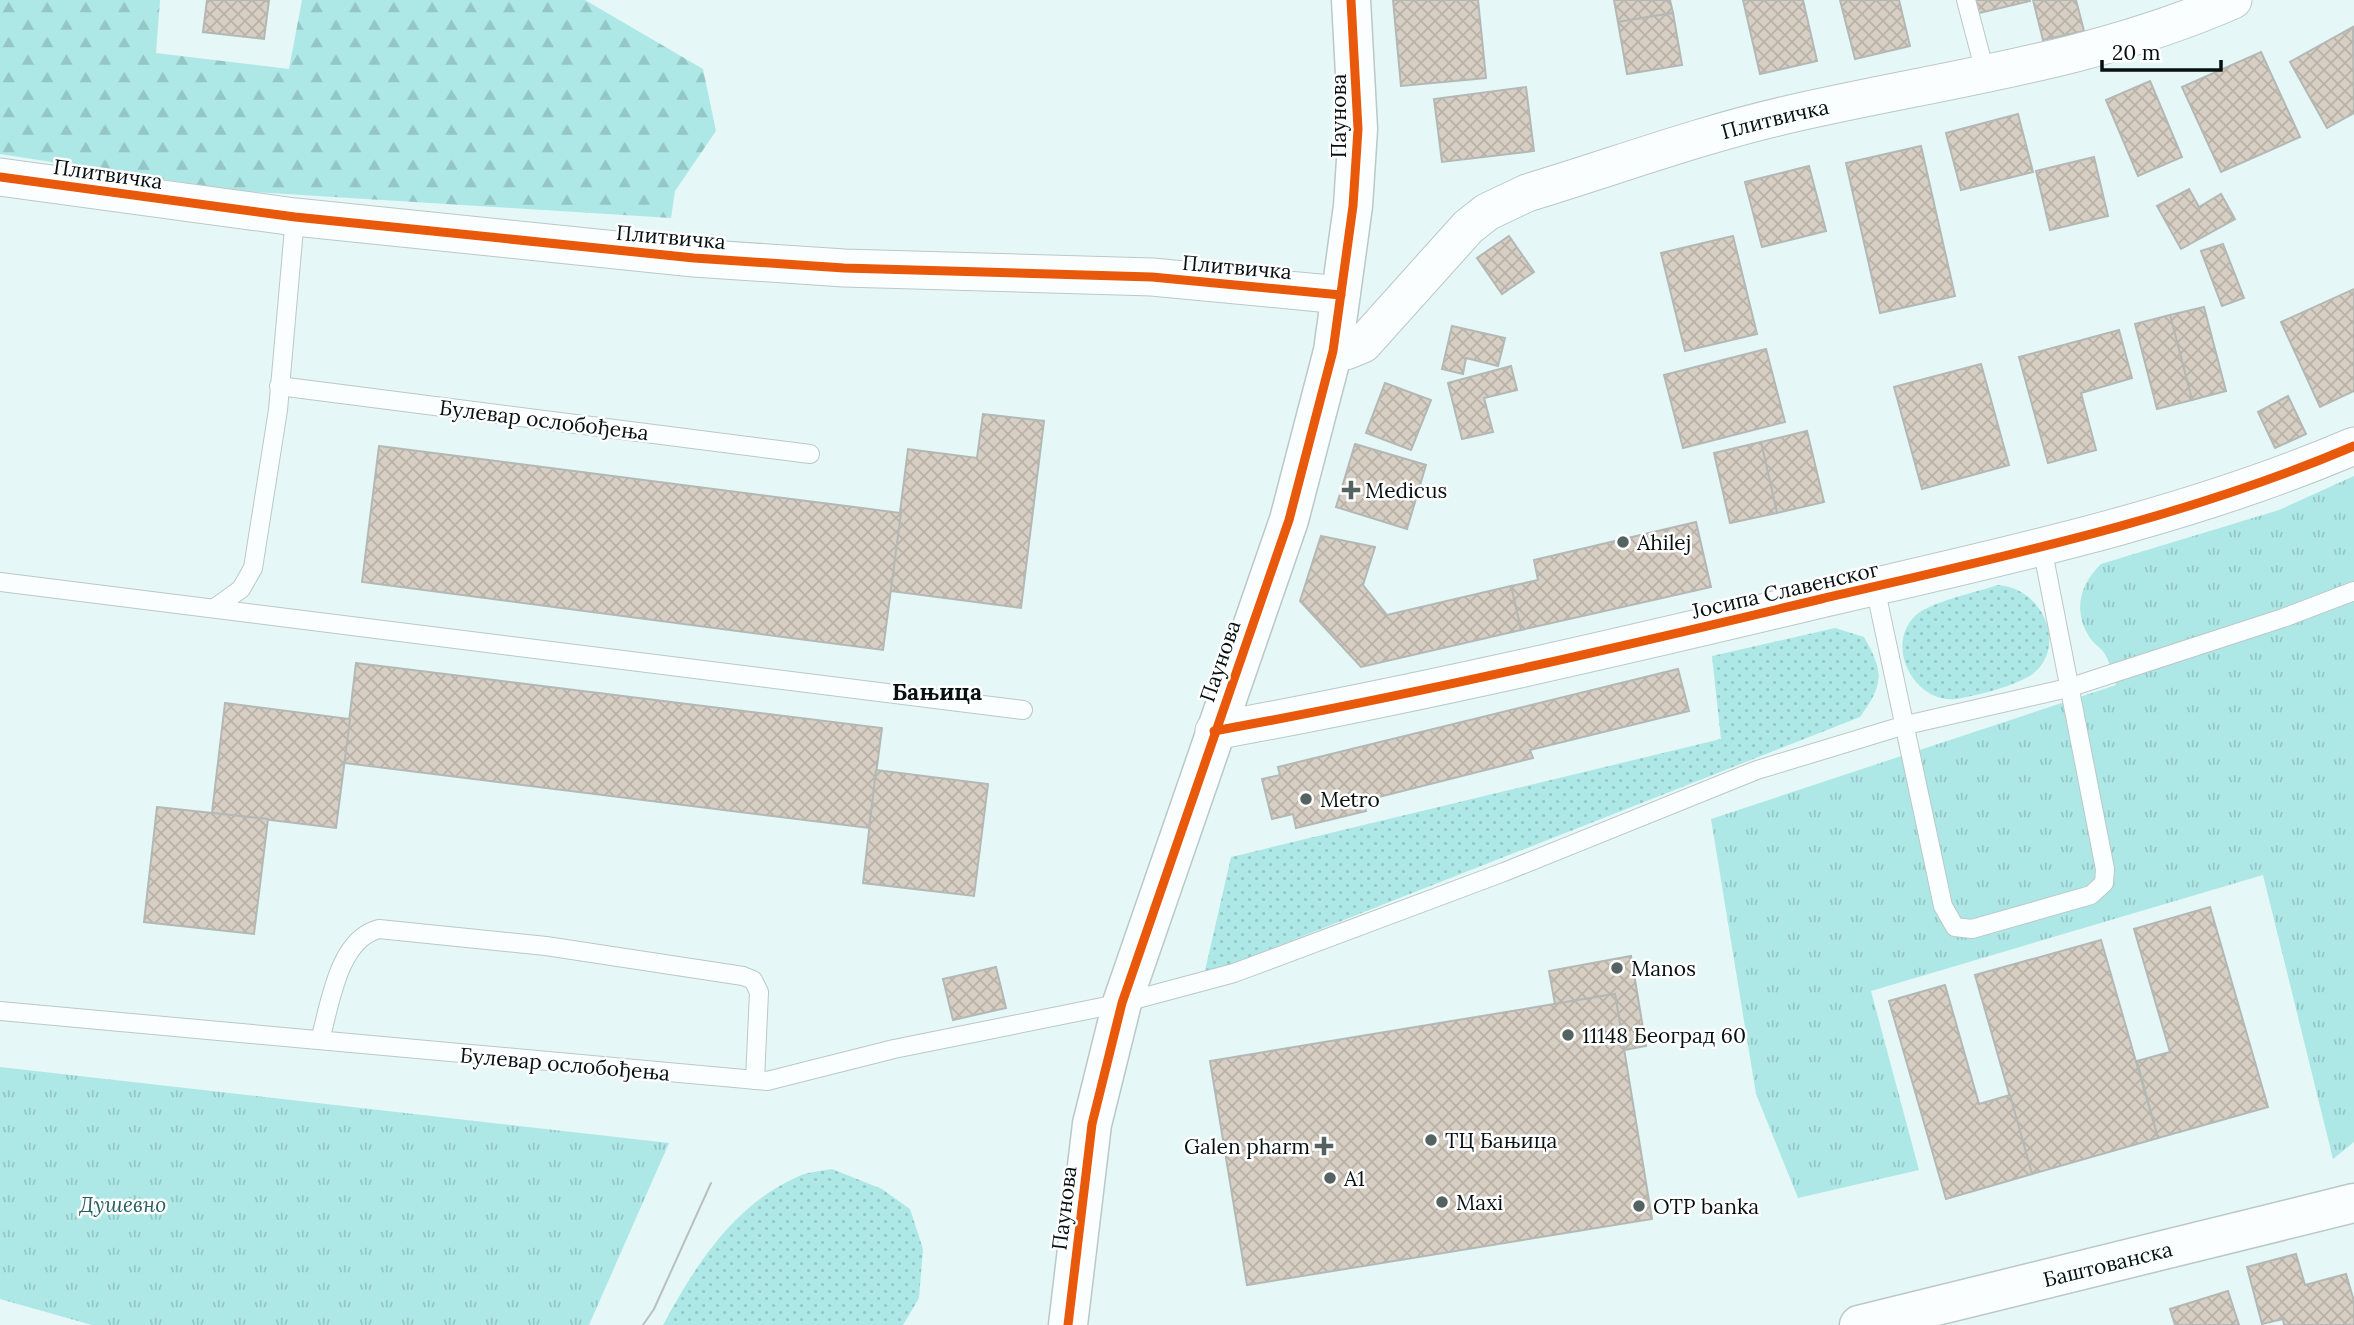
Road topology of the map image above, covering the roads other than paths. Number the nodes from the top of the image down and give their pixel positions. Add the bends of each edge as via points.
1 (1351, 0) edge
2 (1966, 0) edge
3 (2233, 0) edge
4 (1985, 72) junction
5 (0, 177) edge
6 (295, 217) junction
7 (1341, 295) junction
8 (1333, 351) junction
9 (279, 386) junction
10 (2354, 446) edge
11 (810, 454) dead end
12 (2042, 547) junction
13 (0, 582) edge
14 (1875, 587) junction
15 (2354, 591) edge
16 (216, 607) junction
17 (2068, 688) junction
18 (1023, 710) dead end
19 (1902, 726) junction
20 (1214, 731) junction
21 (1122, 1003) junction
22 (0, 1012) edge
23 (320, 1040) junction
24 (755, 1080) junction
25 (2354, 1203) edge
26 (1069, 1325) edge
27 (1859, 1325) edge

1 - 7 street, Паунова via 1358,129
2 - 4 lane
3 - 4 street, Плитвичка via 2112,46
4 - 8 street, Плитвичка via 1783,115 1527,192 1468,227 1363,344
5 - 6 street, Плитвичка
6 - 7 street, Плитвичка via 694,258 844,268 1152,277
6 - 9 lane
7 - 8 street, Паунова
8 - 20 street, Паунова via 1289,520
9 - 11 lane, Булевар ослобођења
9 - 16 lane via 253,568 241,589
10 - 12 street, Јосипа Славенског via 2242,491
12 - 14 street, Јосипа Славенског
12 - 17 lane
13 - 16 lane
14 - 19 lane
14 - 20 street, Јосипа Славенског via 1542,665
15 - 17 lane, Булевар ослобођења
16 - 18 lane
17 - 19 lane, Булевар ослобођења
17 - 19 lane via 2105,869 2104,883 2091,895 1972,929 1955,927 1942,906
19 - 21 lane, Булевар ослобођења via 1757,770 1504,872 1234,973
20 - 21 street, Паунова
21 - 24 lane, Булевар ослобођења
21 - 26 street, Паунова via 1092,1124
22 - 23 lane, Булевар ослобођења
23 - 24 lane, Булевар ослобођења
23 - 24 lane via 344,963 368,931 442,933 743,976 753,981 759,992
25 - 27 street, Баштованска

